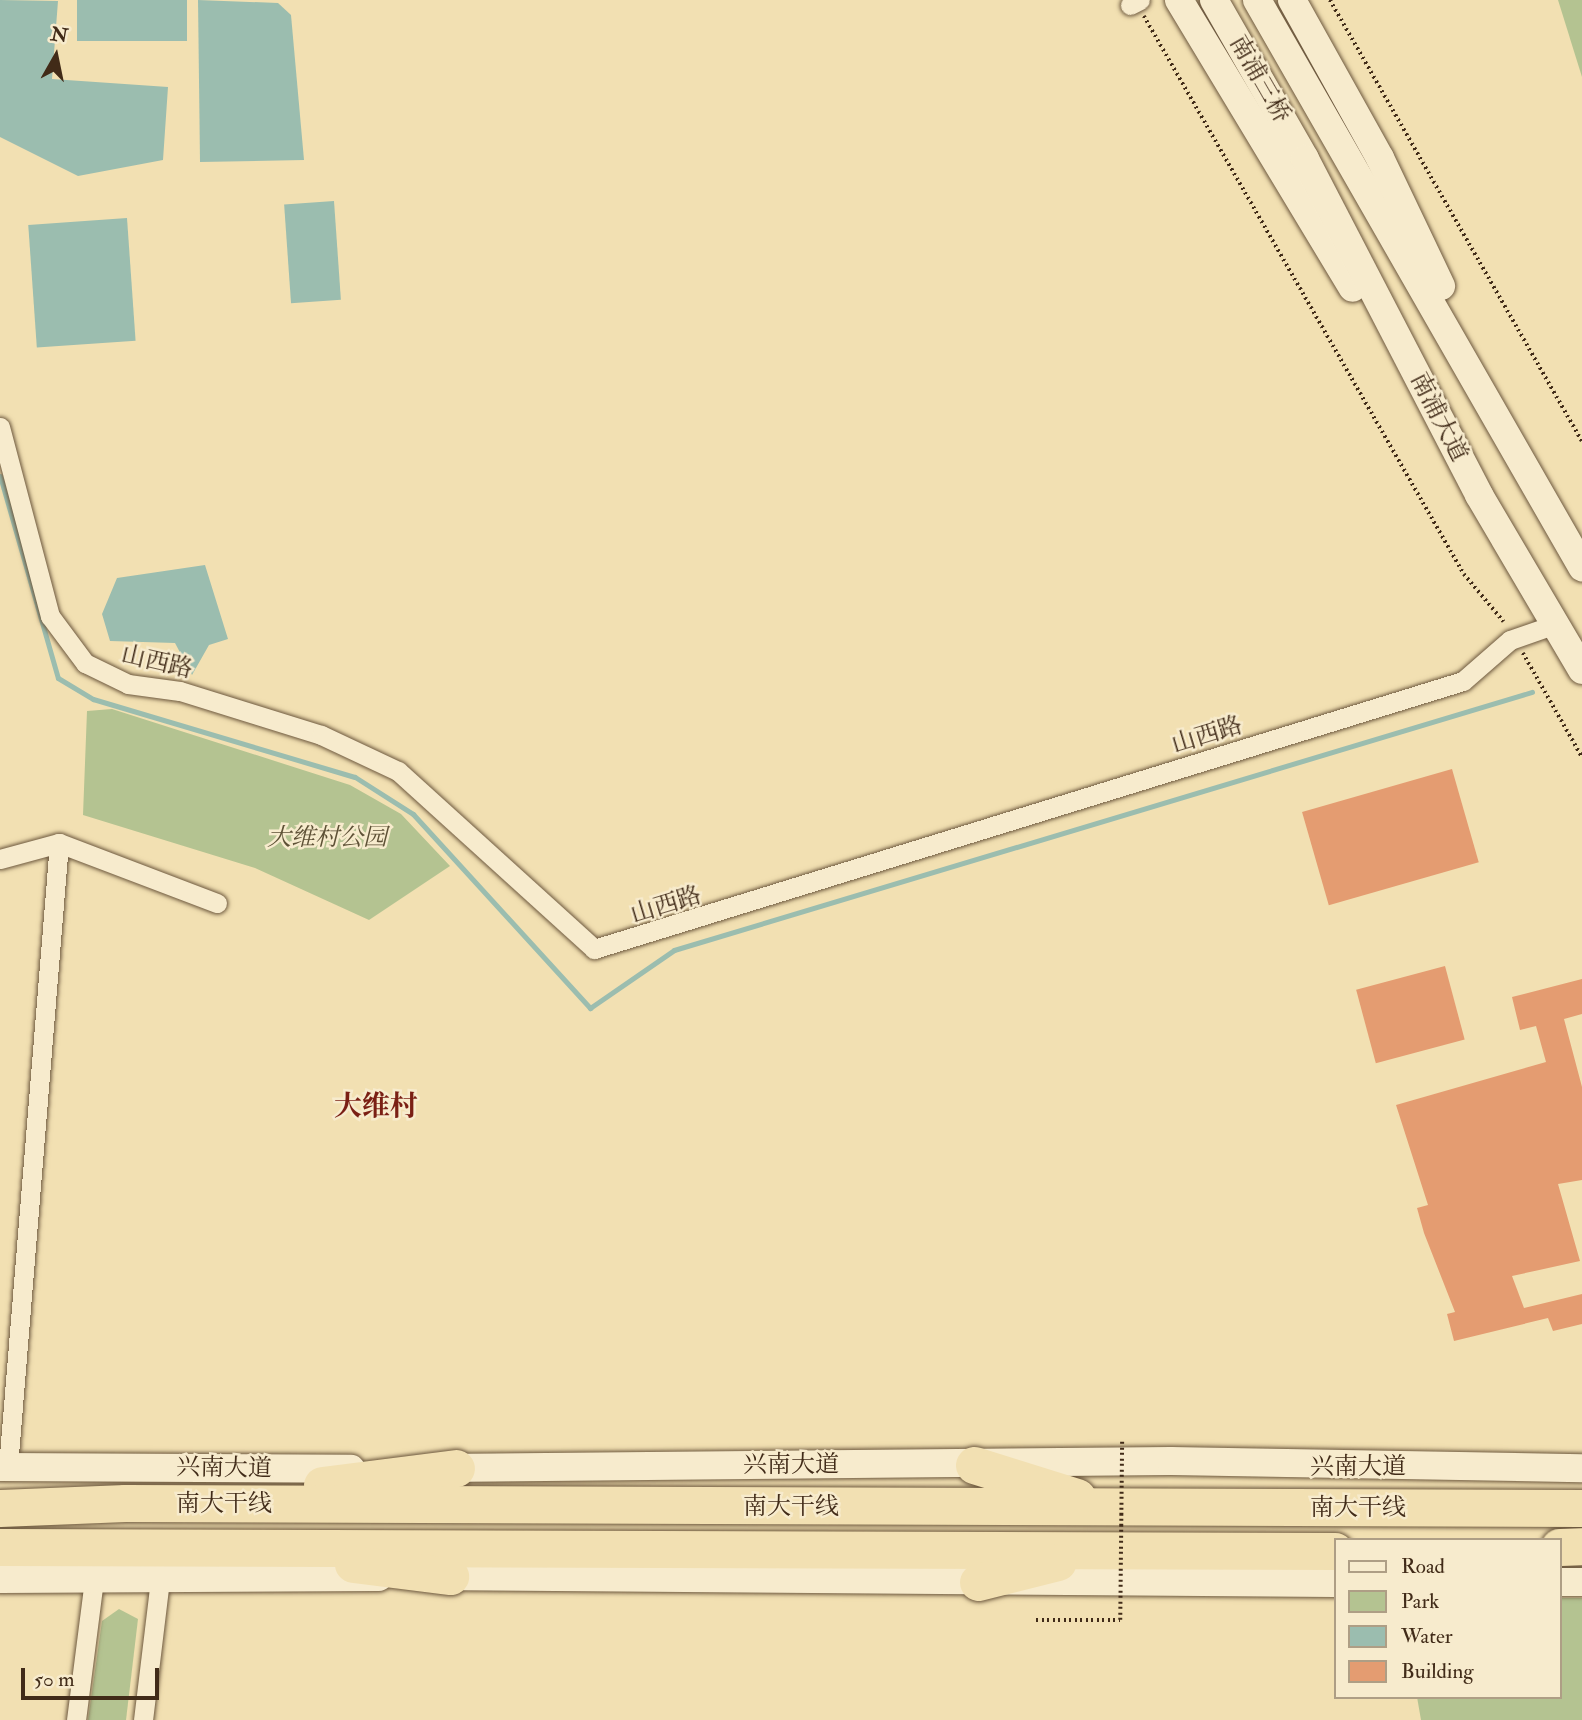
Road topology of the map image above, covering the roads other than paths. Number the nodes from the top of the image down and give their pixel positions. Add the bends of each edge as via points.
1 (1180, 0) edge
2 (1214, 0) edge
3 (1257, 0) edge
4 (1292, 0) edge
5 (1339, 141) joint
6 (1305, 159) joint
7 (0, 427) edge
8 (1535, 485) junction
9 (1479, 495) junction
10 (1582, 567) edge
11 (1553, 625) junction
12 (1582, 670) edge
13 (59, 843) junction
14 (0, 859) edge
15 (217, 903) dead end
16 (974, 1465) junction
17 (4, 1467) edge
18 (456, 1468) junction
19 (1582, 1468) edge
20 (176, 1503) junction
21 (0, 1508) edge
22 (1111, 1508) junction
23 (1582, 1508) edge
24 (172, 1543) junction
25 (1582, 1546) edge
26 (0, 1547) edge
27 (1561, 1547) edge
28 (1110, 1549) junction
29 (1334, 1550) edge
30 (450, 1576) junction
31 (0, 1579) edge
32 (160, 1579) junction
33 (94, 1580) junction
34 (978, 1582) junction
35 (1561, 1582) edge
36 (1582, 1582) edge
37 (1334, 1583) edge
38 (76, 1720) edge
39 (143, 1720) edge

1 - 9 main road
2 - 6 main road, 南浦三桥
3 - 5 main road, 南浦三桥
4 - 8 main road via 1380,158
5 - 8 main road, 南浦大道
6 - 9 main road, 南浦大道
7 - 11 street, 山西路 via 50,616 85,663 128,684 180,691 321,735 398,771 594,949 1463,681 1510,640
8 - 10 main road, 南浦大道
9 - 11 main road, 南浦大道
11 - 12 main road, 南浦大道
13 - 14 street
13 - 15 street
13 - 17 street
16 - 18 main road, 兴南大道
16 - 19 main road, 兴南大道
16 - 22 highway
17 - 18 main road, 兴南大道
18 - 20 highway
20 - 21 highway, 南大干线
20 - 22 highway, 南大干线
22 - 23 highway, 南大干线
24 - 26 highway, 南大干线
24 - 28 highway, 南大干线
24 - 30 highway
25 - 27 highway
28 - 29 highway, 南大干线
28 - 34 highway
30 - 32 main road
30 - 34 main road
31 - 33 main road
32 - 33 main road
32 - 39 street
33 - 38 street
34 - 37 main road
35 - 36 main road

